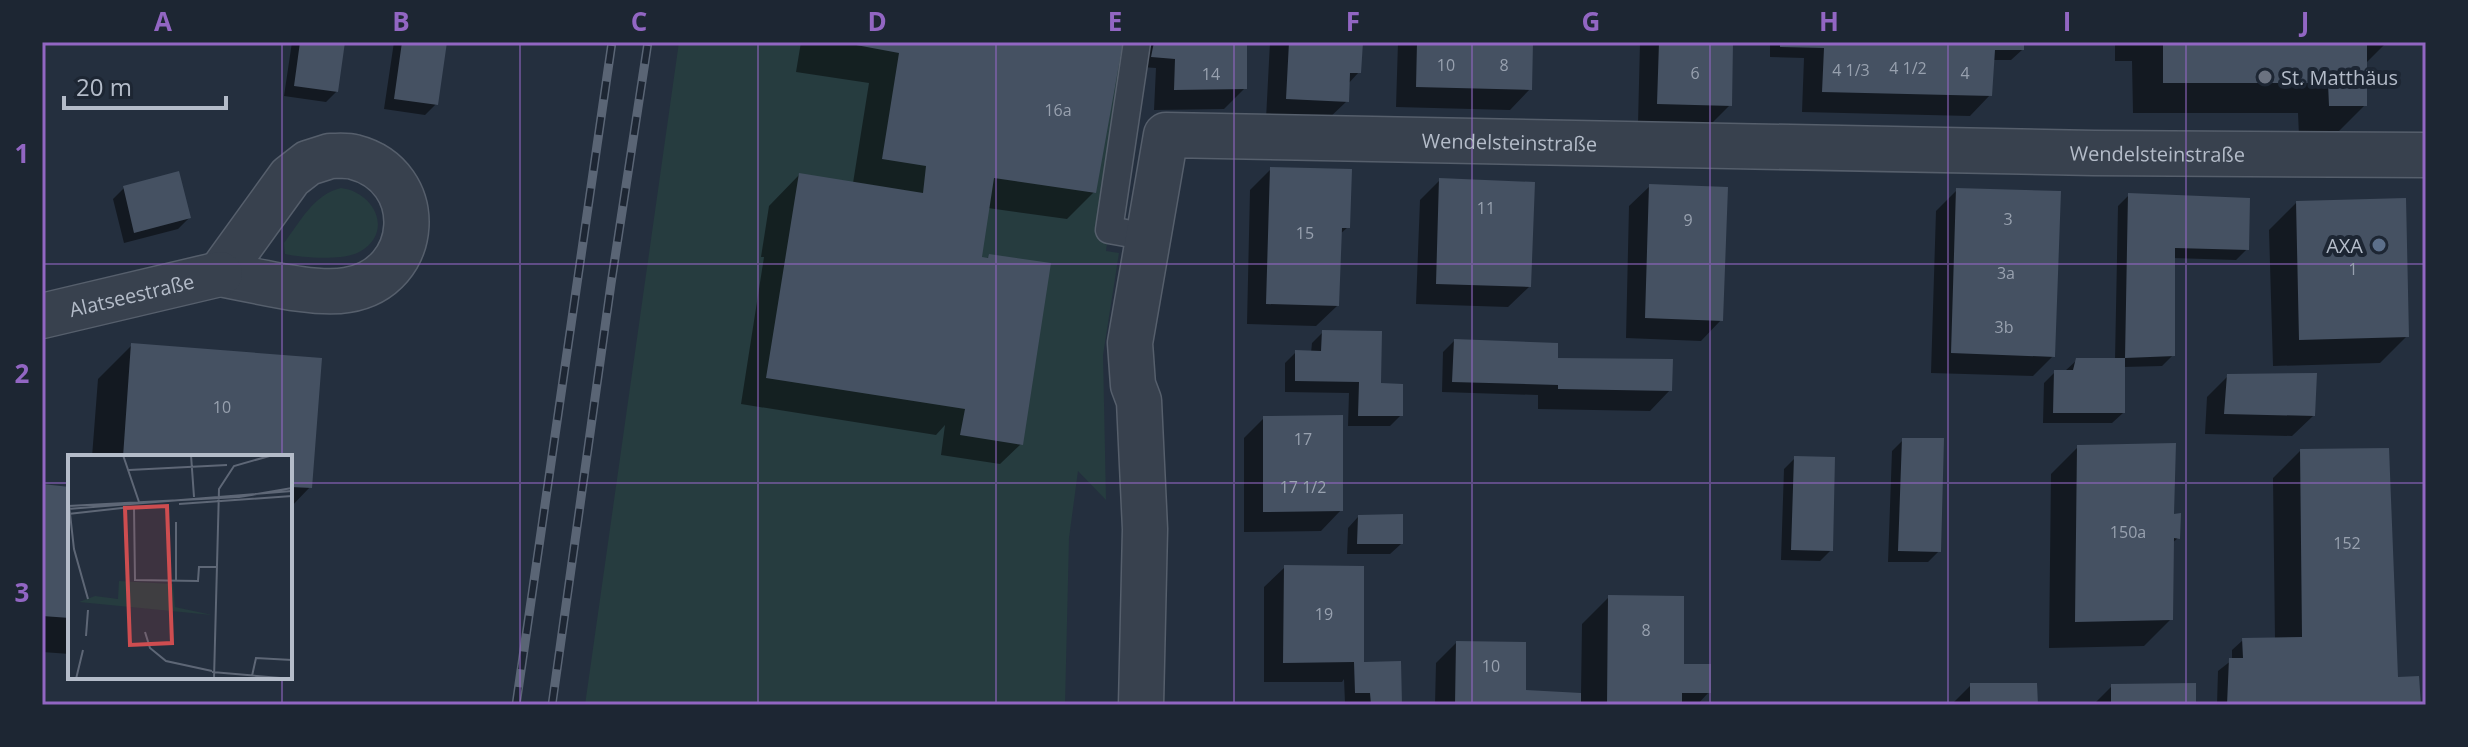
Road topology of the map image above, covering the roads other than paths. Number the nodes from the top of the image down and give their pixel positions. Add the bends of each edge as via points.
1 (1137, 42) edge
2 (2426, 155) edge
3 (1148, 237) junction
4 (220, 274) dead end
5 (42, 316) edge
6 (1141, 705) edge

1 - 3 lane via 1109,230
2 - 3 street, Wendelsteinstraße via 1166,135
3 - 6 street, Wendelsteinstraße via 1130,343 1145,514
4 - 5 street, Alatseestraße

